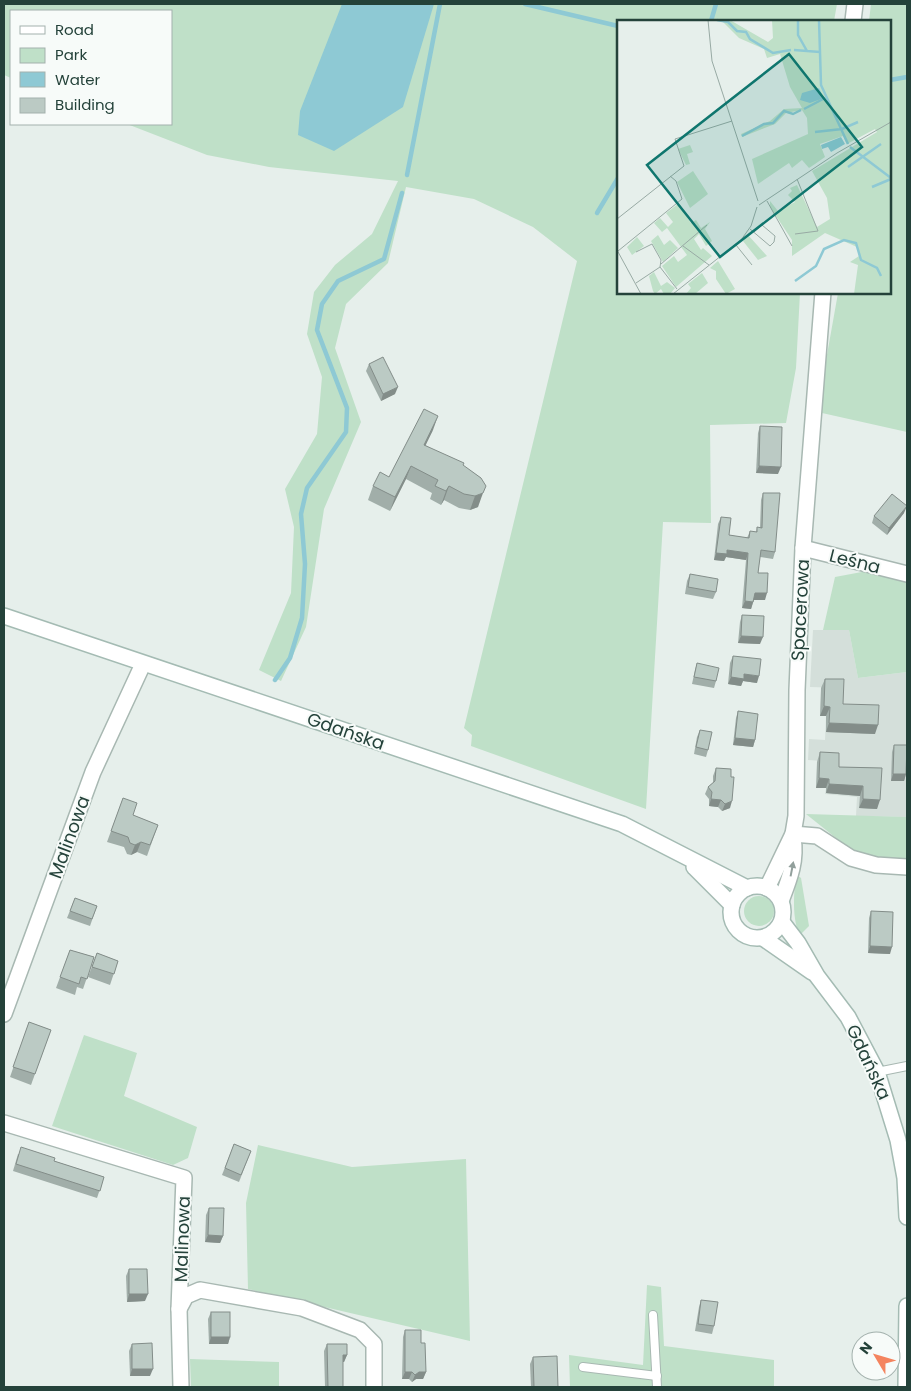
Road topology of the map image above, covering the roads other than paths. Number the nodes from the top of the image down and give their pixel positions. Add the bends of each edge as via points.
1 (855, 4) edge
2 (853, 20) edge
3 (823, 294) edge
4 (803, 548) junction
5 (907, 574) edge
6 (4, 616) edge
7 (143, 664) junction
8 (793, 834) junction
9 (684, 857) junction
10 (907, 867) edge
11 (747, 888) junction
12 (767, 888) junction
13 (781, 901) junction
14 (732, 904) junction
15 (782, 922) junction
16 (763, 938) junction
17 (817, 976) junction
18 (4, 1014) edge
19 (907, 1066) edge
20 (877, 1072) junction
21 (4, 1123) edge
22 (907, 1217) edge
23 (907, 1306) edge
24 (179, 1309) junction
25 (654, 1315) dead end
26 (907, 1355) edge
27 (583, 1367) dead end
28 (657, 1376) junction
29 (180, 1387) edge
30 (374, 1387) edge
31 (657, 1387) edge
32 (906, 1387) edge

1 - 2 street
3 - 4 street, Spacerowa
4 - 5 street, Leśna
4 - 8 street, Spacerowa
6 - 7 street, Gdańska
7 - 9 street, Gdańska via 622,824
7 - 18 street, Malinowa via 93,772
8 - 10 street via 817,836 851,858 876,865
8 - 12 street, Spacerowa
13 -> 8 street, Spacerowa via 792,874
9 - 11 street, Gdańska
9 - 14 street, Gdańska
11 - 12 street
11 - 14 street
12 - 13 street
13 - 15 street
14 - 16 street via 731,916 738,930 752,938
15 - 16 street
15 - 17 street, Gdańska
16 - 17 street, Gdańska
17 - 20 street, Gdańska via 848,1017
19 - 20 lane
20 - 22 street, Gdańska via 898,1140 905,1178
21 - 24 street, Malinowa via 184,1178
23 - 26 street
24 - 29 street
24 - 30 street via 186,1296 200,1290 302,1308 341,1322 360,1330 374,1344
25 - 28 lane
26 - 32 street
27 - 28 lane
28 - 31 lane

